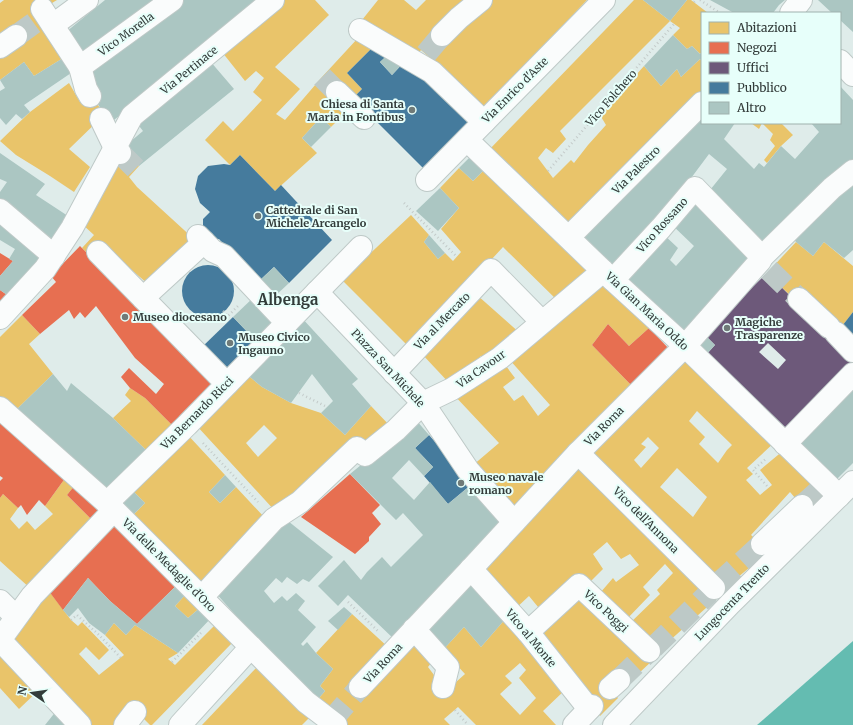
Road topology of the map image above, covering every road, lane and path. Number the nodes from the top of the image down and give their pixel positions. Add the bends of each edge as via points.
1 (87, 0) edge
2 (172, 0) edge
3 (273, 0) edge
4 (481, 0) edge
5 (604, 0) edge
6 (700, 0) edge
7 (718, 12) edge
8 (674, 24) dead end
9 (360, 30) dead end
10 (442, 35) tunnel mouth
11 (841, 62) edge
12 (80, 67) junction
13 (853, 75) edge
14 (337, 92) tunnel mouth
15 (90, 96) dead end
16 (701, 104) edge
17 (364, 118) dead end
18 (101, 119) dead end
19 (484, 122) junction
20 (467, 140) junction
21 (118, 151) junction
22 (548, 171) dead end
23 (853, 171) edge
24 (427, 180) dead end
25 (404, 203) dead end
26 (0, 210) edge
27 (569, 237) junction
28 (86, 241) junction
29 (362, 247) dead end
30 (54, 256) junction
31 (457, 256) dead end
32 (764, 263) junction
33 (608, 275) junction
34 (317, 292) junction
35 (143, 298) junction
36 (799, 299) tunnel mouth
37 (223, 311) dead end
38 (228, 316) dead end
39 (0, 318) edge
40 (542, 322) junction
41 (287, 323) junction
42 (685, 346) junction
43 (853, 351) edge
44 (394, 372) junction
45 (853, 374) edge
46 (227, 384) junction
47 (299, 393) dead end
48 (423, 403) junction
49 (327, 407) dead end
50 (0, 408) edge
51 (187, 425) junction
52 (784, 443) junction
53 (578, 453) junction
54 (766, 486) dead end
55 (835, 488) edge
56 (110, 506) junction
57 (802, 506) tunnel mouth
58 (274, 519) junction
59 (514, 522) junction
60 (762, 544) tunnel mouth
61 (471, 569) junction
62 (714, 588) dead end
63 (202, 597) junction
64 (0, 601) edge
65 (348, 602) dead end
66 (220, 615) junction
67 (16, 617) junction
68 (71, 620) dead end
69 (414, 629) junction
70 (528, 632) junction
71 (0, 640) edge
72 (251, 647) junction
73 (397, 648) junction
74 (650, 650) dead end
75 (121, 658) dead end
76 (172, 662) dead end
77 (360, 687) tunnel mouth
78 (443, 688) dead end
79 (455, 710) dead end
80 (324, 722) edge
81 (80, 725) edge
82 (180, 725) edge
83 (468, 725) edge
84 (574, 725) edge
85 (614, 725) edge

1 - 12 street via 46,16
2 - 12 street, Vico Morella
3 - 21 street, Via Pertinace via 132,116
4 - 10 street
5 - 19 street, Via Enrico d'Aste
6 - 7 path
8 - 22 path, Vico Folchero
9 - 19 street via 421,59
11 - 13 street
12 - 15 street
14 - 17 street
16 - 27 street, Via Palestro
18 - 21 street
19 - 20 street, Via Enrico d'Aste
20 - 24 street, Via Enrico d'Aste
20 - 27 street, Via Gian Maria Oddo
21 - 28 street, Via Pertinace
23 - 32 street, Via Roma via 832,188
25 - 31 path
26 - 30 street
27 - 33 street, Via Gian Maria Oddo
28 - 30 street, Via Pertinace
28 - 35 street
29 - 34 street
30 - 39 street, Via Pertinace via 45,270
32 - 33 street, Vico Rossano via 694,188 661,228
32 - 42 street, Via Roma
33 - 40 street, Via Cavour
33 - 42 street, Via Gian Maria Oddo
34 - 41 street
34 - 44 street, Piazza San Michele
35 - 41 street via 201,239 213,251 224,256
35 - 46 street
36 - 43 street
37 - 38 path
40 - 44 street, Via al Mercato via 484,275
40 - 48 street, Via Cavour via 500,358 452,389
41 - 46 street, Via Bernardo Ricci
42 - 52 street, Via Gian Maria Oddo
42 - 53 street, Via Roma
44 - 48 street, Piazza San Michele
45 - 52 street
46 - 51 street, Via Bernardo Ricci
47 - 49 path
48 - 58 street, Via Cavour via 396,430 365,455 356,444 300,502
48 - 59 street, Piazza San Michele via 468,470
50 - 56 street, Via delle Medaglie d'Oro
51 - 56 street, Via Bernardo Ricci
51 - 58 path
52 - 54 path via 753,470
52 - 55 street, Via Gian Maria Oddo
53 - 59 street, Via Roma
53 - 62 street, Vico dell'Annona
55 - 85 street, Lungocenta Trento via 730,604
56 - 63 street, Via delle Medaglie d'Oro
56 - 67 street, Via Bernardo Ricci via 37,596
57 - 60 street
58 - 63 street, Via Cavour
59 - 61 street, Via Roma
61 - 69 street, Via Roma
61 - 70 street, Vico al Monte
63 - 66 street, Via delle Medaglie d'Oro
64 - 67 street
65 - 73 path
66 - 72 street, Via delle Medaglie d'Oro
66 - 76 path
67 - 71 street, Via Bernardo Ricci
68 - 75 path via 77,615
69 - 73 street, Via Roma
69 - 78 street via 448,667
70 - 74 street, Vico Poggi via 579,585
70 - 84 street, Vico al Monte via 591,707
71 - 81 street
72 - 80 street, Via delle Medaglie d'Oro
72 - 82 street
73 - 77 street, Via Roma
79 - 83 path

